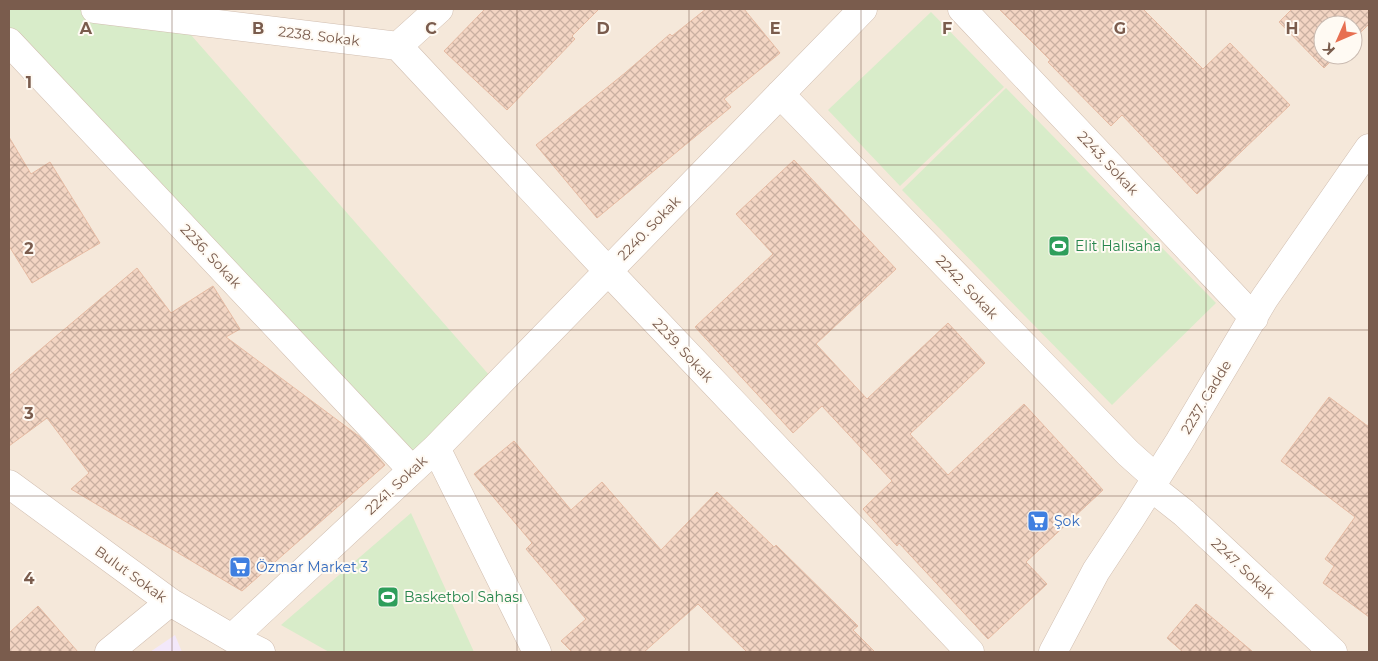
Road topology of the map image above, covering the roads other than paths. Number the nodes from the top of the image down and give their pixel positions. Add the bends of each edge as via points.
1 (95, 9) edge
2 (440, 9) edge
3 (863, 9) edge
4 (962, 9) edge
5 (9, 42) edge
6 (398, 46) junction
7 (780, 94) junction
8 (1369, 148) edge
9 (608, 271) junction
10 (1254, 318) junction
11 (436, 448) junction
12 (412, 470) junction
13 (1153, 482) junction
14 (9, 484) edge
15 (170, 602) junction
16 (232, 638) junction
17 (109, 652) edge
18 (261, 652) edge
19 (537, 652) edge
20 (970, 652) edge
21 (1053, 652) edge
22 (1333, 652) edge

1 - 6 street, 2238. Sokak
2 - 6 street
3 - 7 street, 2240. Sokak
4 - 10 street, 2243. Sokak
5 - 12 street, 2236. Sokak
6 - 9 street, 2239. Sokak
7 - 9 street, 2240. Sokak
7 - 13 street, 2242. Sokak
8 - 10 street, 2237. Cadde
9 - 11 street, 2240. Sokak
9 - 20 street, 2239. Sokak
10 - 13 street, 2237. Cadde
11 - 12 street, 2241. Sokak
11 - 19 street, 2241. Sokak
12 - 16 street, 2241. Sokak
13 - 21 street, 2237. Cadde via 1096,571
13 - 22 street, 2247. Sokak
14 - 15 street, Bulut Sokak
15 - 16 street, Bulut Sokak
15 - 17 street
16 - 18 street, Bulut Sokak

